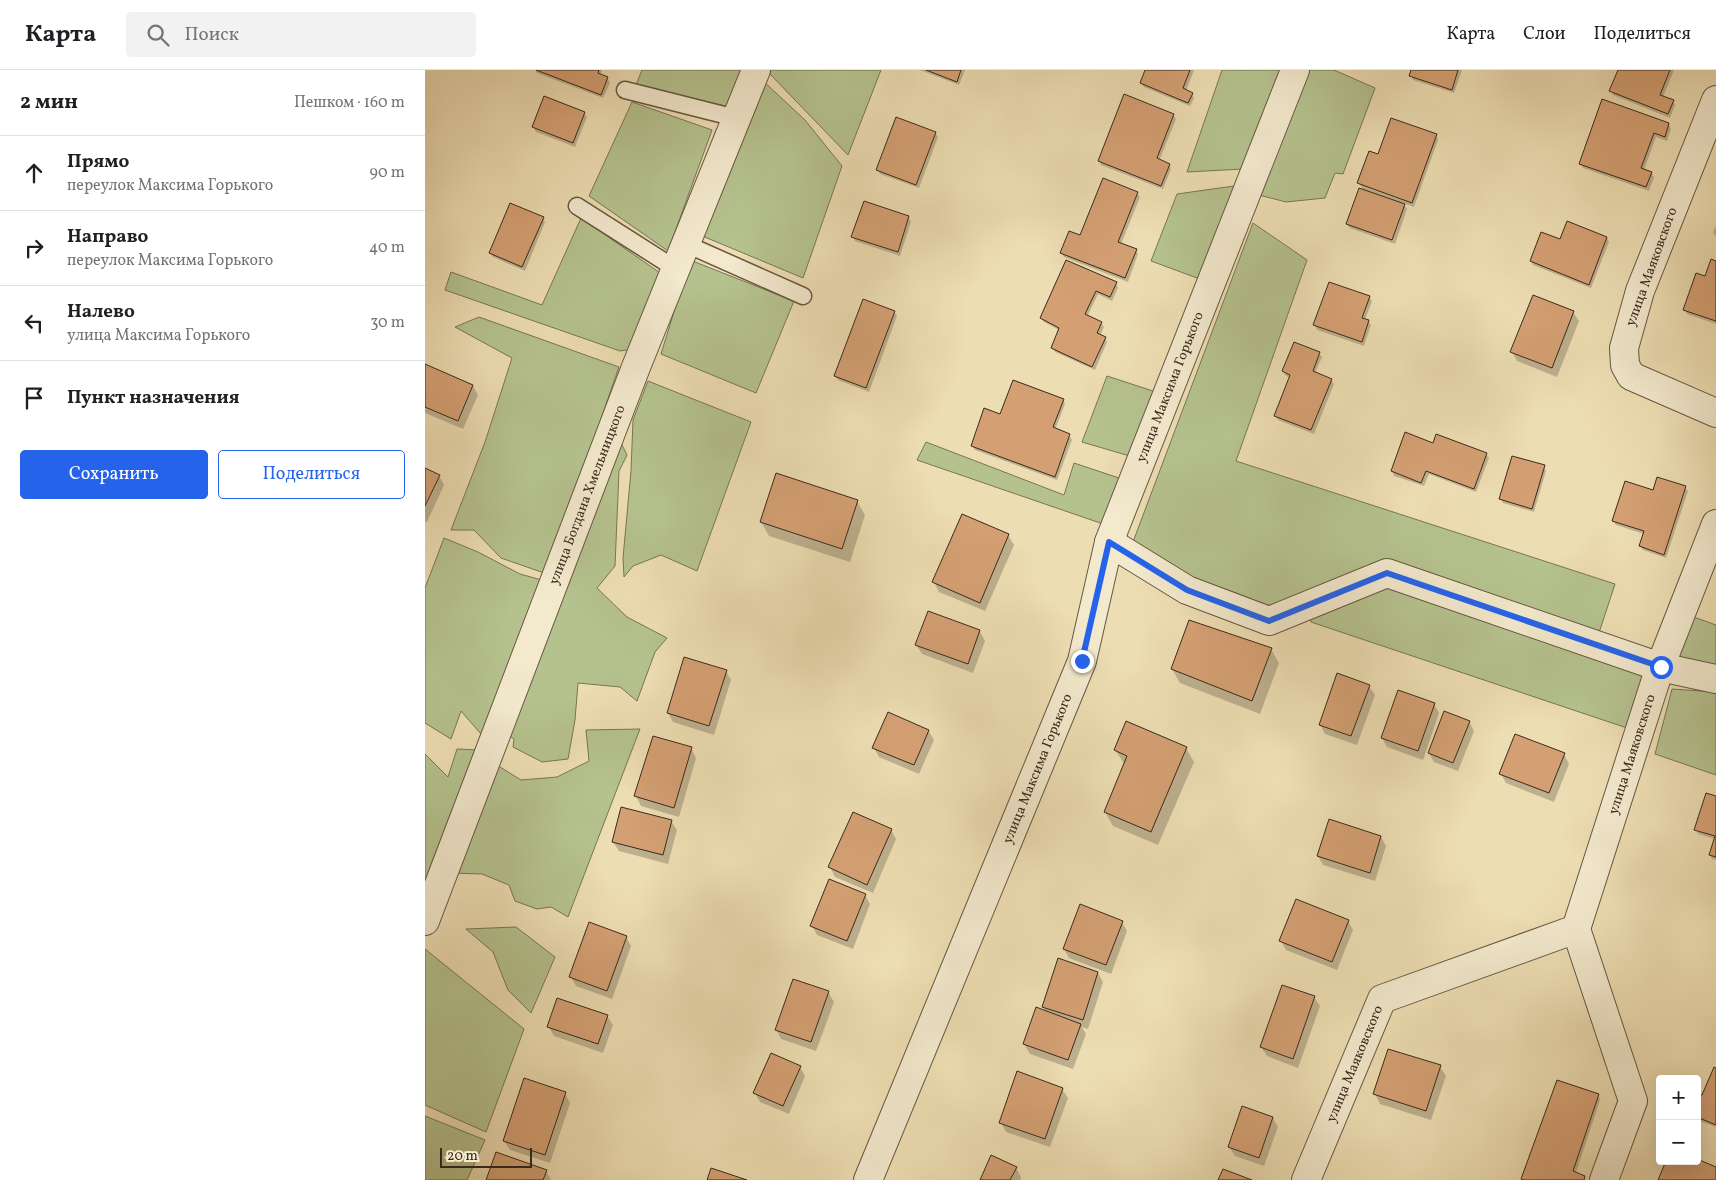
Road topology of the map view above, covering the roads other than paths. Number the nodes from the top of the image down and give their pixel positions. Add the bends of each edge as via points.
1 (756, 70) edge
2 (1295, 70) edge
3 (625, 90) dead end
4 (1716, 100) edge
5 (736, 118) junction
6 (577, 206) dead end
7 (681, 256) junction
8 (803, 296) dead end
9 (1716, 413) edge
10 (1716, 524) edge
11 (1109, 542) junction
12 (1661, 667) junction
13 (1716, 679) edge
14 (425, 921) edge
15 (1576, 929) junction
16 (869, 1180) edge
17 (1306, 1180) edge
18 (1604, 1180) edge

1 - 5 street, улица Богдана Хмельницкого
2 - 11 street, улица Максима Горького
3 - 5 lane
4 - 9 street, улица Маяковского via 1640,291 1624,348 1625,365 1631,376
5 - 7 street, улица Богдана Хмельницкого
6 - 7 lane
7 - 8 lane
7 - 14 street, улица Богдана Хмельницкого
10 - 12 street, улица Маяковского
11 - 12 street via 1187,590 1269,621 1387,573
11 - 16 street, улица Максима Горького via 1082,661
12 - 13 street
12 - 15 street, улица Маяковского
15 - 17 street, улица Маяковского via 1382,999
15 - 18 street via 1633,1101

